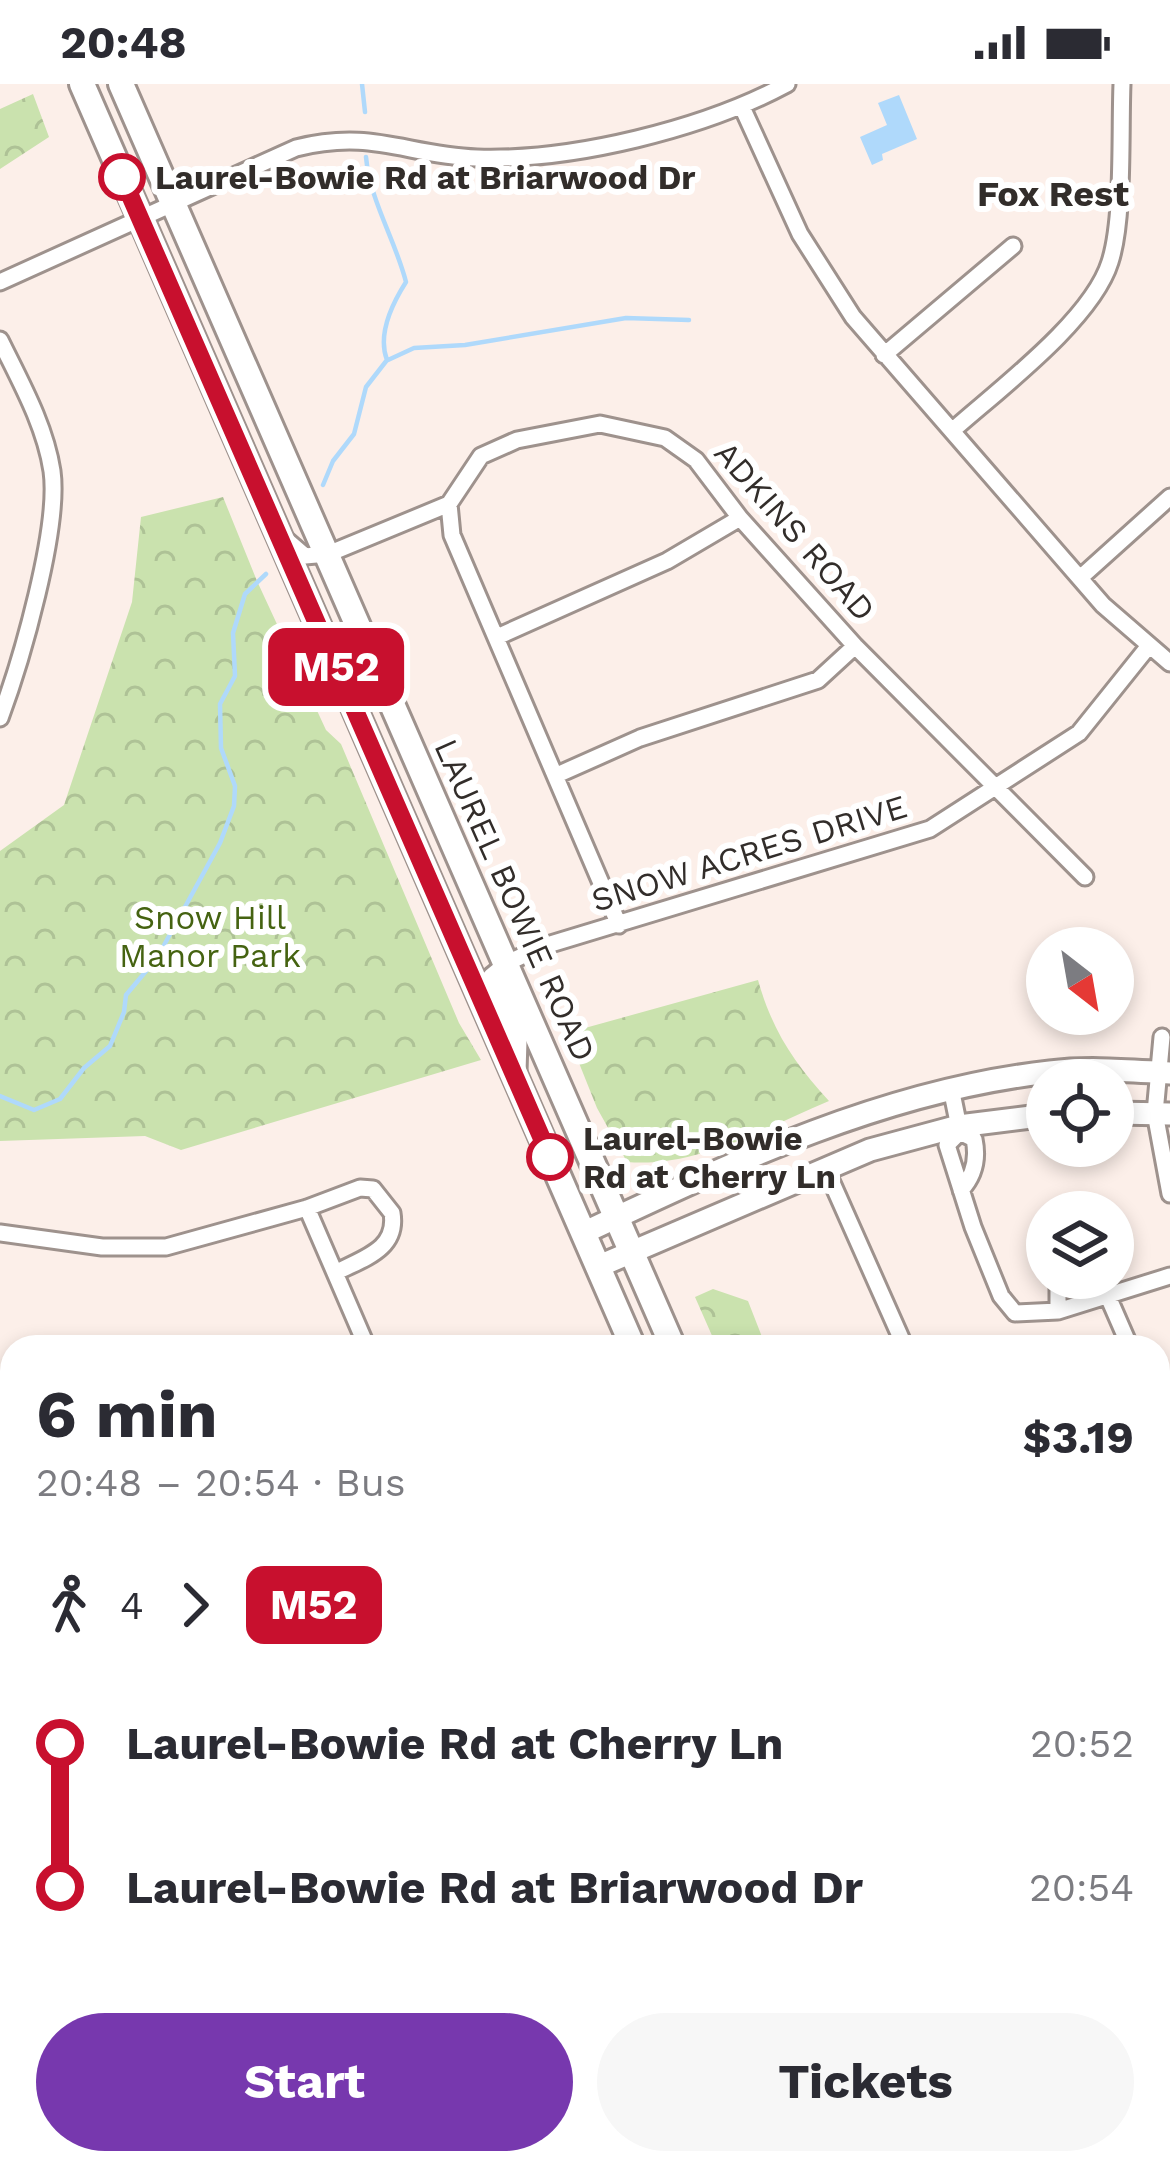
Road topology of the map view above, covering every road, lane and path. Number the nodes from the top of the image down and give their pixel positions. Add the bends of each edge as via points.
1 (82, 84) edge
2 (122, 84) edge
3 (787, 84) edge
4 (1122, 84) edge
5 (742, 107) junction
6 (173, 203) junction
7 (140, 218) junction
8 (1013, 246) dead end
9 (0, 282) edge
10 (0, 340) edge
11 (884, 355) junction
12 (952, 431) junction
13 (1170, 497) edge
14 (448, 504) junction
15 (740, 518) junction
16 (276, 531) junction
17 (328, 554) junction
18 (1080, 578) junction
19 (497, 637) junction
20 (855, 646) junction
21 (1148, 646) junction
22 (1170, 663) edge
23 (0, 718) edge
24 (557, 775) junction
25 (998, 787) junction
26 (1085, 878) dead end
27 (619, 925) junction
28 (507, 963) junction
29 (1162, 1037) dead end
30 (1164, 1073) edge
31 (518, 1081) junction
32 (951, 1088) junction
33 (1163, 1113) edge
34 (1026, 1118) edge
35 (960, 1129) junction
36 (825, 1168) junction
37 (961, 1190) junction
38 (1170, 1194) edge
39 (307, 1208) junction
40 (618, 1217) junction
41 (583, 1233) junction
42 (0, 1234) edge
43 (634, 1251) junction
44 (597, 1267) junction
45 (337, 1272) junction
46 (1170, 1276) edge
47 (1134, 1287) edge
48 (1058, 1299) edge
49 (1097, 1299) edge
50 (1108, 1299) edge
51 (1058, 1311) junction
52 (362, 1335) edge
53 (628, 1335) edge
54 (668, 1335) edge
55 (900, 1335) edge
56 (1125, 1335) edge

1 - 7 main road
2 - 6 main road, LAUREL BOWIE ROAD
3 - 5 street
4 - 12 street via 1115,237 1104,278 1065,327
5 - 6 street via 669,131 499,158 364,139 318,143
5 - 11 street via 812,257
6 - 7 street
6 - 17 main road, LAUREL BOWIE ROAD
7 - 9 street
7 - 16 main road
8 - 11 street
10 - 23 street via 41,433 54,499
11 - 12 street
12 - 18 street
13 - 18 street
14 - 15 street, ADKINS ROAD via 481,456 542,432 600,424 686,450
14 - 17 street
14 - 19 street via 452,535
15 - 19 street via 667,561
15 - 20 street, ADKINS ROAD
16 - 17 street via 305,556
16 - 31 main road
17 - 28 main road, LAUREL BOWIE ROAD
18 - 21 street
19 - 24 street
20 - 24 street via 818,680 640,738
20 - 25 street, ADKINS ROAD
21 - 22 street
21 - 25 street, SNOW ACRES DRIVE via 1079,733
24 - 27 street
25 - 26 street, ADKINS ROAD
25 - 27 street, SNOW ACRES DRIVE via 921,833
27 - 28 street, SNOW ACRES DRIVE
28 - 31 street via 491,976 519,1040
28 - 40 main road, LAUREL BOWIE ROAD
29 - 30 street
30 - 32 main road via 1052,1072
30 - 33 street
31 - 41 main road
32 - 35 street
32 - 40 main road via 850,1117
33 - 38 street
34 - 35 main road
35 - 36 main road via 893,1142
35 - 37 street via 947,1145
35 - 37 street via 977,1150
36 - 43 main road
36 - 55 street
37 - 51 street via 1006,1305 1022,1314
39 - 42 street via 154,1249
39 - 45 street
39 - 45 street via 368,1188 392,1213 387,1244
40 - 41 main road
40 - 43 main road, LAUREL BOWIE ROAD
41 - 44 main road
43 - 44 main road
43 - 54 main road, LAUREL BOWIE ROAD
44 - 53 main road
45 - 52 street
46 - 47 street
48 - 51 street
49 - 51 street
50 - 56 street

